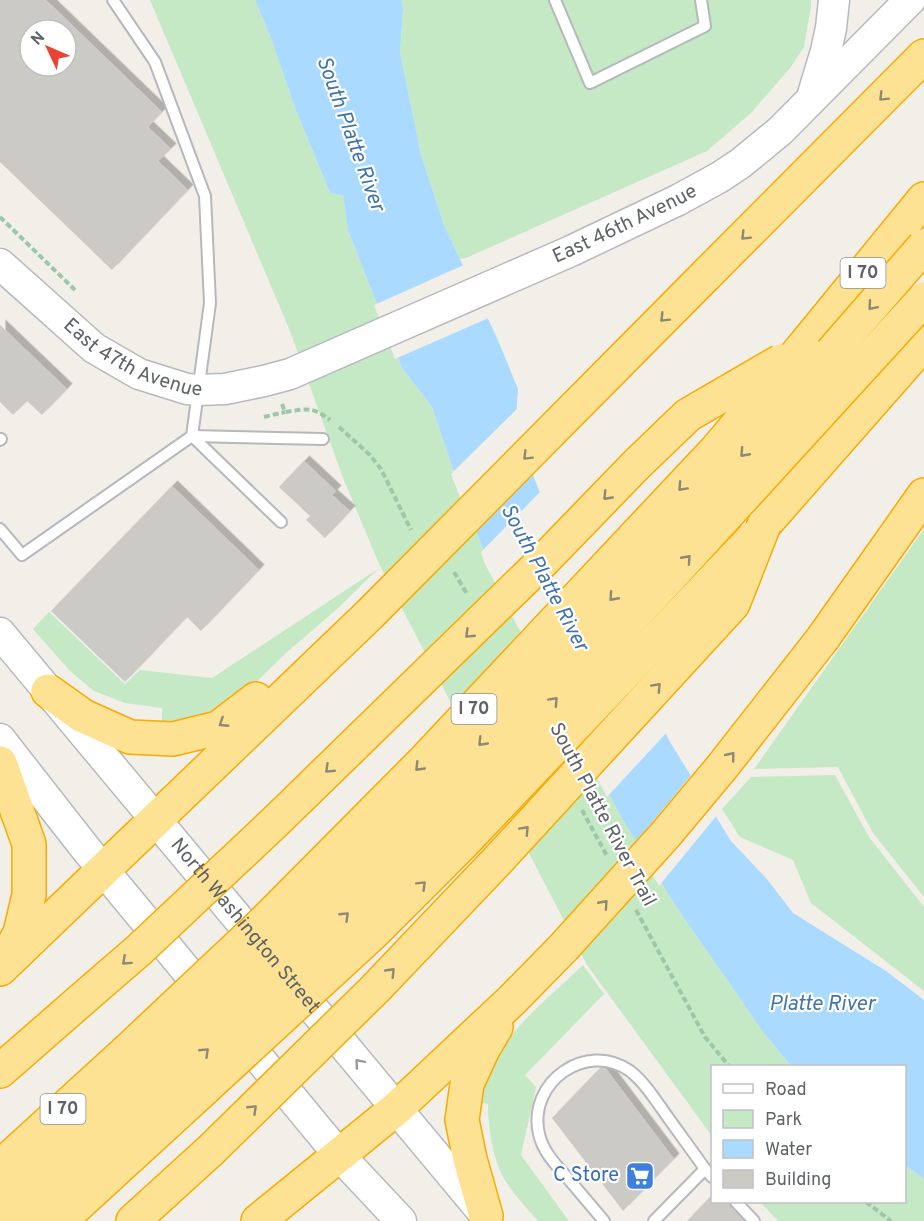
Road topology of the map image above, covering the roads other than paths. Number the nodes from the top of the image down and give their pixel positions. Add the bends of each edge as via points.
1 (113, 0) edge
2 (555, 0) edge
3 (701, 0) edge
4 (834, 0) edge
5 (906, 1) edge
6 (924, 56) edge
7 (811, 100) junction
8 (924, 199) edge
9 (924, 246) edge
10 (0, 264) edge
11 (924, 299) edge
12 (924, 343) edge
13 (803, 347) junction
14 (290, 374) joint
15 (198, 390) junction
16 (192, 436) junction
17 (323, 440) dead end
18 (924, 495) edge
19 (281, 522) dead end
20 (764, 525) junction
21 (1, 532) edge
22 (371, 613) junction
23 (0, 633) edge
24 (48, 691) junction
25 (0, 739) edge
26 (0, 763) edge
27 (156, 819) junction
28 (104, 870) junction
29 (1, 968) edge
30 (512, 1000) junction
31 (0, 1071) edge
32 (153, 1083) junction
33 (397, 1108) junction
34 (339, 1155) junction
35 (0, 1167) edge
36 (709, 1173) edge
37 (737, 1203) edge
38 (0, 1206) edge
39 (488, 1219) edge
40 (20, 1221) edge
41 (60, 1221) edge
42 (133, 1221) edge
43 (258, 1221) edge
44 (401, 1221) edge
45 (604, 1221) edge
46 (654, 1221) edge
47 (754, 1221) edge

1 - 15 lane via 155,62 205,196 210,303
2 - 3 lane via 590,83 705,26
4 - 7 main road via 826,51
5 - 7 main road, East 46th Avenue
6 -> 22 highway, bridge
7 - 14 main road, East 46th Avenue via 741,163 678,200 572,251
8 - 13 highway, I 70
9 -> 32 highway, bridge via 748,449 491,732
10 - 15 main road, East 47th Avenue via 94,348 139,374
32 -> 11 highway, bridge via 388,875 669,578
12 - 20 highway, I 70
13 -> 31 highway, bridge via 688,415 326,772 139,950
13 -> 32 highway, I 70, bridge via 717,449 408,778 262,924
14 - 15 main road, East 47th Avenue via 225,389
15 - 16 lane
16 - 17 lane
16 - 19 lane
16 - 21 lane via 22,555
30 -> 18 highway, bridge via 666,834 747,737
32 -> 20 highway, I 70, bridge via 373,933
42 -> 20 highway, bridge via 375,989 733,604
22 -> 24 highway via 218,728 173,739 130,737 83,716
22 - 27 highway
23 - 24 main road, North Washington Street
24 - 27 main road, North Washington Street
25 - 28 main road
26 - 29 highway via 29,844 29,895 20,933
27 - 28 highway
33 -> 27 main road, North Washington Street
28 - 29 highway
28 - 34 main road
30 - 33 highway
30 - 39 highway via 467,1084 462,1120
32 - 35 highway, I 70
32 - 38 highway
32 - 40 highway
32 - 41 highway, I 70
33 - 34 highway
33 - 39 main road, North Washington Street
34 - 43 highway
34 - 44 main road
36 - 45 lane via 631,1072 601,1061 569,1068 545,1090 537,1116 538,1132 549,1156
36 - 46 lane
37 - 47 lane

